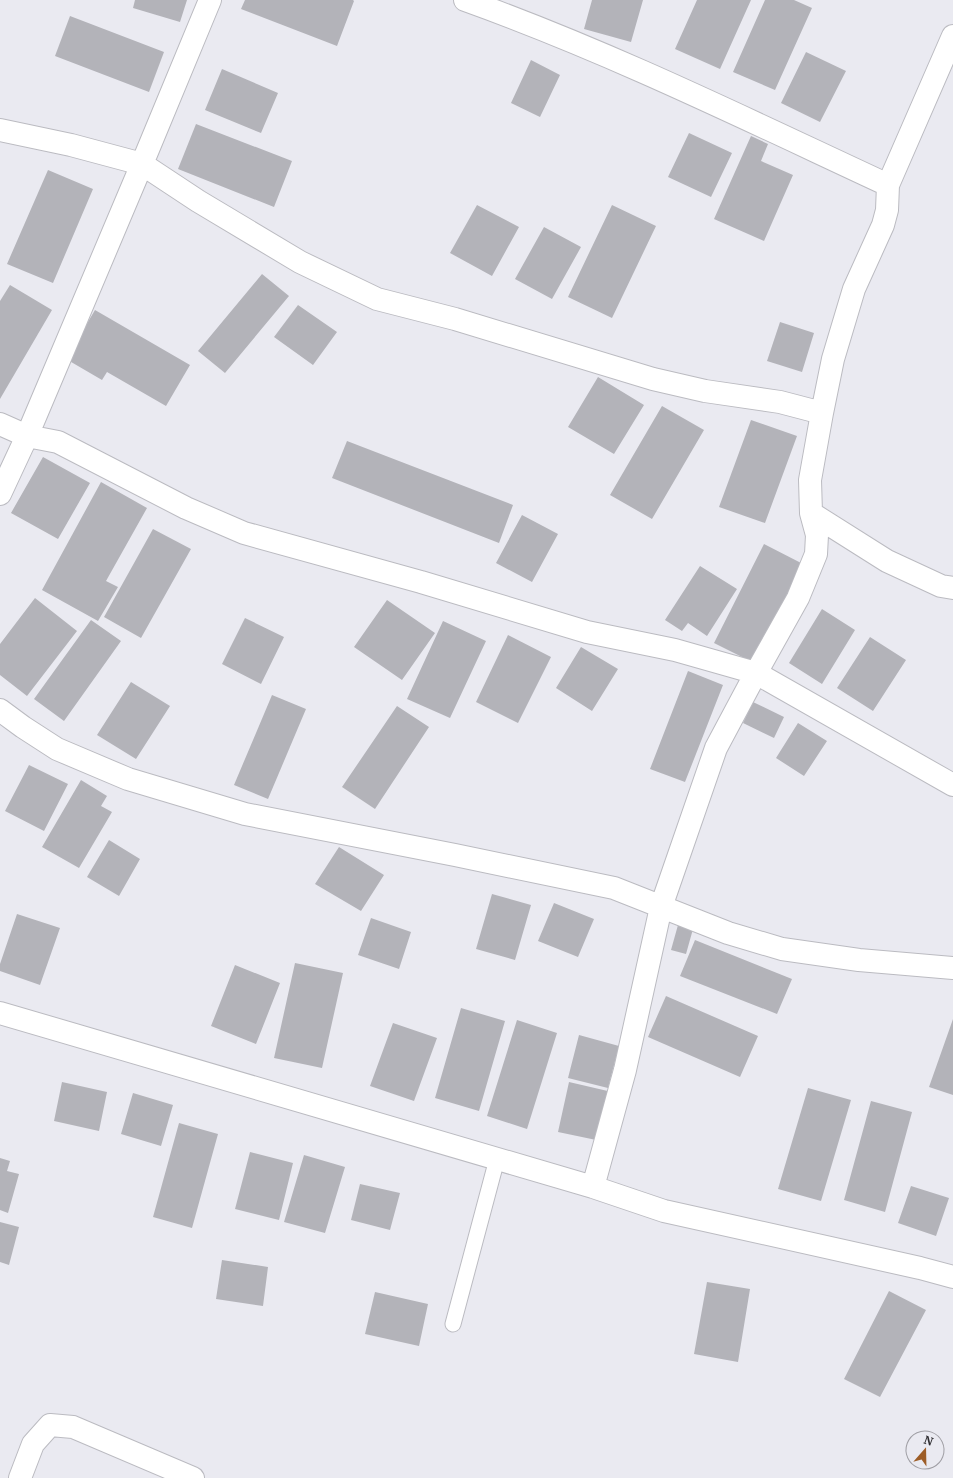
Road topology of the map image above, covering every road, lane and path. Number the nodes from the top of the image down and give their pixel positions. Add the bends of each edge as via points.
1 (210, 0) edge
2 (465, 0) edge
3 (953, 36) edge
4 (0, 130) edge
5 (142, 164) junction
6 (888, 185) junction
7 (822, 413) junction
8 (0, 424) edge
9 (27, 436) junction
10 (0, 494) edge
11 (811, 513) junction
12 (953, 588) edge
13 (756, 674) junction
14 (0, 710) edge
15 (953, 785) edge
16 (661, 907) junction
17 (953, 968) edge
18 (0, 1013) edge
19 (497, 1159) junction
20 (593, 1186) junction
21 (953, 1277) edge
22 (453, 1324) dead end
23 (20, 1478) edge
24 (193, 1478) edge

1 - 5 street
2 - 6 street via 529,23
3 - 6 street
4 - 5 street
5 - 7 street via 300,262 377,299 455,319 653,379 705,391 780,402
5 - 9 street
6 - 7 street via 884,225 854,289 833,359
7 - 11 street via 810,480
8 - 9 street
9 - 10 street
9 - 13 street via 58,442 186,508 244,533 421,582 587,632 675,650
11 - 12 street via 887,561 941,586
11 - 13 street via 817,535 816,554 798,598
13 - 15 street
13 - 16 street via 716,748
14 - 16 street via 57,749 128,779 231,810 614,888
16 - 17 street via 728,933 782,949 859,960
16 - 20 street via 625,1070
18 - 19 street
19 - 20 street
19 - 22 lane
20 - 21 street via 664,1211
23 - 24 street via 33,1444 50,1425 73,1427

